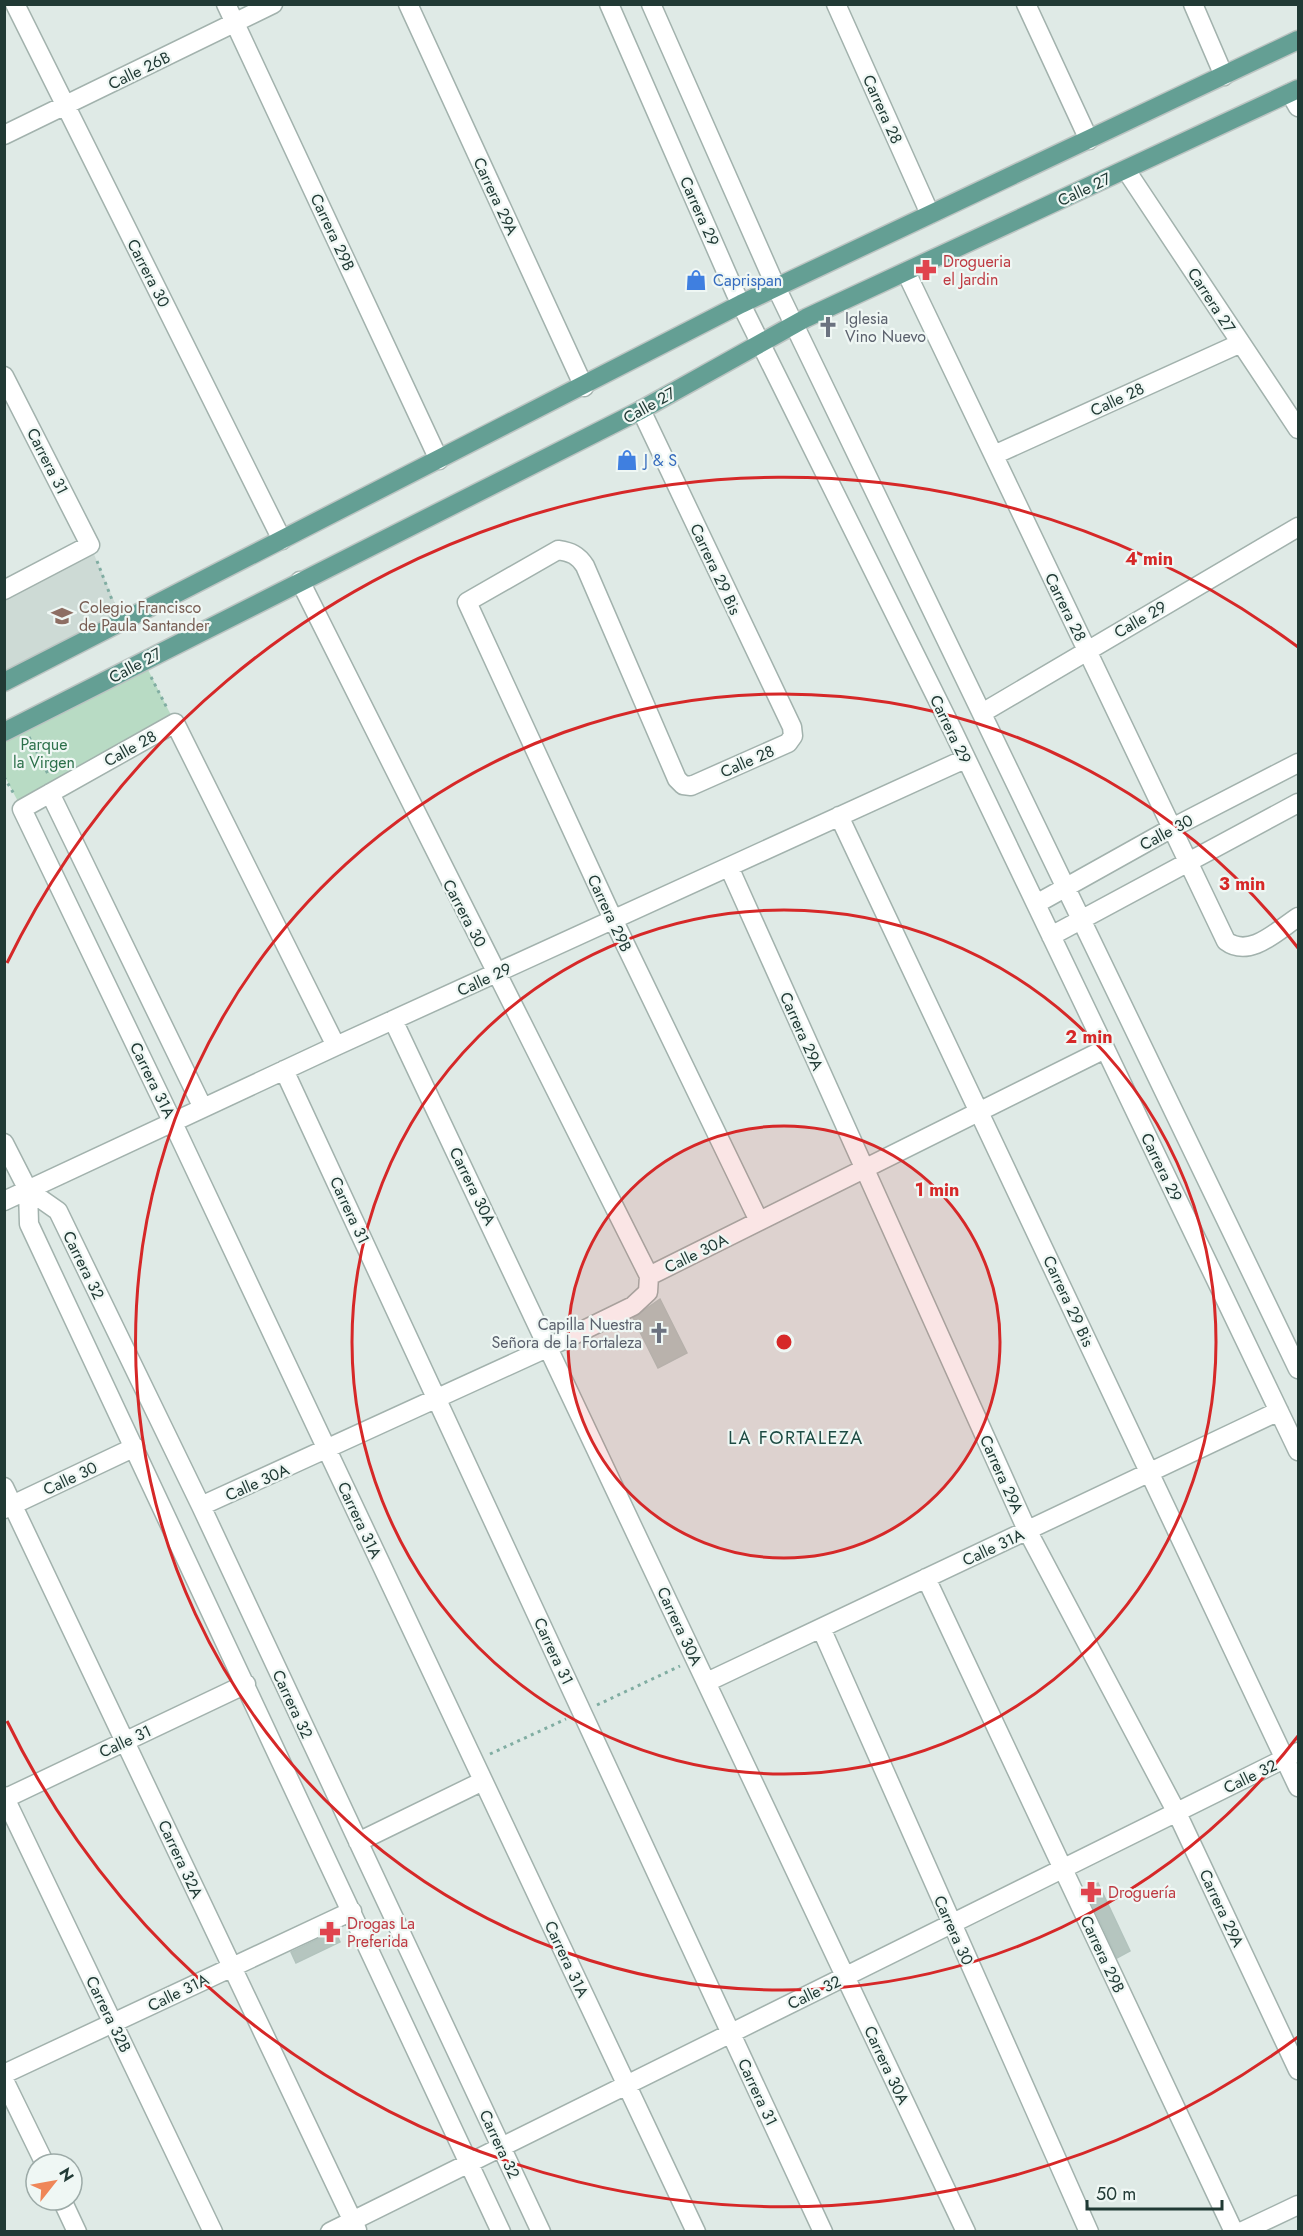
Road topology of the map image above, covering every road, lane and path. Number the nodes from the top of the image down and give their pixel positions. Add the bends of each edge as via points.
1 (15, 4) edge
2 (226, 4) edge
3 (273, 4) edge
4 (408, 4) edge
5 (609, 4) edge
6 (651, 4) edge
7 (836, 4) edge
8 (1026, 4) edge
9 (1193, 4) edge
10 (234, 23) junction
11 (1299, 40) edge
12 (1224, 75) junction
13 (1296, 97) edge
14 (65, 106) junction
15 (4, 135) edge
16 (1089, 140) junction
17 (1126, 170) junction
18 (930, 214) junction
19 (906, 272) junction
20 (776, 287) junction
21 (741, 304) junction
22 (794, 324) junction
23 (760, 342) junction
24 (1241, 343) junction
25 (4, 376) edge
26 (584, 387) junction
27 (641, 410) junction
28 (1299, 429) edge
29 (994, 455) junction
30 (439, 460) junction
31 (1299, 527) edge
32 (282, 540) junction
33 (90, 545) junction
34 (300, 581) junction
35 (4, 590) edge
36 (117, 610) dead end
37 (1087, 650) junction
38 (4, 682) edge
39 (982, 713) junction
40 (22, 723) junction
41 (792, 728) joint
42 (4, 732) edge
43 (965, 759) junction
44 (1299, 763) edge
45 (691, 786) joint
46 (53, 791) junction
47 (1299, 803) edge
48 (22, 809) joint
49 (839, 816) junction
50 (1172, 828) junction
51 (1188, 861) junction
52 (729, 867) junction
53 (1066, 887) junction
54 (1036, 904) junction
55 (1299, 917) edge
56 (613, 920) junction
57 (1082, 920) junction
58 (1051, 936) junction
59 (497, 973) junction
60 (393, 1020) junction
61 (336, 1046) junction
62 (1105, 1049) junction
63 (284, 1070) junction
64 (203, 1108) junction
65 (980, 1112) junction
66 (173, 1123) junction
67 (4, 1143) edge
68 (864, 1169) junction
69 (28, 1190) junction
70 (4, 1201) edge
71 (759, 1221) junction
72 (649, 1276) junction
73 (549, 1347) junction
74 (1299, 1369) edge
75 (438, 1399) junction
76 (1279, 1411) junction
77 (135, 1446) junction
78 (328, 1450) junction
79 (1299, 1451) edge
80 (1149, 1473) junction
81 (4, 1487) edge
82 (201, 1506) junction
83 (9, 1507) edge
84 (1027, 1530) junction
85 (926, 1578) junction
86 (821, 1628) junction
87 (707, 1682) junction
88 (246, 1684) junction
89 (125, 1740) junction
90 (1292, 1756) edge
91 (483, 1781) junction
92 (1299, 1787) edge
93 (5, 1798) edge
94 (1177, 1813) junction
95 (358, 1842) junction
96 (1063, 1869) junction
97 (352, 1911) junction
98 (951, 1924) junction
99 (232, 1966) junction
100 (846, 1976) junction
101 (114, 2023) junction
102 (731, 2033) junction
103 (1299, 2070) edge
104 (4, 2074) edge
105 (4, 2080) edge
106 (627, 2085) junction
107 (502, 2146) junction
108 (39, 2152) edge
109 (468, 2163) junction
110 (1299, 2205) edge
111 (68, 2212) edge
112 (355, 2226) edge
113 (1245, 2230) edge
114 (77, 2232) edge
115 (213, 2232) edge
116 (330, 2232) edge
117 (501, 2232) edge
118 (541, 2232) edge
119 (696, 2232) edge
120 (823, 2232) edge
121 (966, 2232) edge
122 (1089, 2232) edge

1 - 14 street, Carrera 30
2 - 10 street, Carrera 29B
3 - 10 street, Calle 26B
4 - 26 street, Carrera 29A
5 - 21 street, Carrera 29
6 - 20 street
7 - 18 street, Carrera 28
8 - 16 street
9 - 12 street
10 - 14 street, Calle 26B
10 - 30 street, Carrera 29B
11 - 12 main road
12 - 16 main road
13 - 17 main road, Calle 27
14 - 15 street, Calle 26B
14 - 32 street, Carrera 30
16 - 18 main road
17 - 19 main road, Calle 27
17 - 24 street, Carrera 27
18 - 20 main road
19 - 22 main road, Calle 27
19 - 29 street, Carrera 28
20 - 21 main road
20 - 22 street
21 - 23 street, Carrera 29
21 - 26 main road
22 - 23 main road, Calle 27
22 - 39 street
23 - 27 main road, Calle 27
23 - 43 street, Carrera 29
24 - 28 street, Carrera 27
24 - 29 street, Calle 28
25 - 33 street, Carrera 31
26 - 30 main road
27 - 34 main road, Calle 27
27 - 41 street, Carrera 29 Bis
29 - 37 street, Carrera 28
30 - 32 main road
31 - 37 street, Calle 29
32 - 38 main road
33 - 35 street
33 - 36 path
34 - 40 main road, Calle 27
34 - 59 street, Carrera 30
37 - 39 street, Calle 29
37 - 50 street, Carrera 28
39 - 53 street
40 - 42 main road, Calle 27
40 - 46 path
41 - 45 street, Calle 28 via 793,736 788,743
43 - 49 street, Calle 29
43 - 54 street, Carrera 29
44 - 50 street, Calle 30
45 - 56 street, Carrera 29B via 677,779 579,557 558,550 466,602
46 - 48 street, Calle 28
46 - 61 street, Calle 28 via 175,723
46 - 64 street, Carrera 31A
47 - 51 street
48 - 66 street, Carrera 31A
49 - 52 street, Calle 29
49 - 65 street, Carrera 29 Bis
50 - 51 street, Carrera 28
50 - 53 street, Calle 30
51 - 55 street, Carrera 28 via 1226,941 1241,949 1251,947
51 - 57 street
52 - 56 street, Calle 29
52 - 68 street, Carrera 29A
53 - 54 street, Calle 30
53 - 57 street
54 - 58 street, Carrera 29
56 - 59 street, Calle 29
56 - 71 street, Carrera 29B
57 - 58 street
57 - 74 street
58 - 62 street, Carrera 29
59 - 60 street, Calle 29
59 - 72 street, Carrera 30
60 - 61 street, Calle 29
60 - 73 street, Carrera 30A
61 - 63 street, Calle 29
62 - 65 street, Calle 30A
62 - 76 street, Carrera 29
63 - 64 street, Calle 29
63 - 75 street, Carrera 31
64 - 66 street, Calle 29
65 - 68 street, Calle 30A
65 - 80 street, Carrera 29 Bis
66 - 69 street, Calle 29
66 - 78 street, Carrera 31A
67 - 69 street, Carrera 32
68 - 71 street, Calle 30A
68 - 84 street, Carrera 29A
69 - 70 street, Calle 29
69 - 77 street, Carrera 32 via 29,1224
69 - 82 street, Carrera 32 via 58,1211
71 - 72 street, Calle 30A
72 - 73 street, Calle 30A via 648,1292 633,1306
73 - 75 street, Calle 30A
73 - 87 street, Carrera 30A
75 - 78 street, Calle 30A
75 - 102 street, Carrera 31
76 - 79 street, Carrera 29
76 - 80 street, Calle 31A
77 - 83 street, Calle 30
77 - 88 street, Carrera 32
78 - 82 street, Calle 30A
78 - 91 street, Carrera 31A
80 - 84 street, Calle 31A
80 - 90 street, Carrera 29 Bis
81 - 83 street, Carrera 32A
82 - 95 street, Carrera 32
83 - 89 street, Carrera 32A
84 - 85 street, Calle 31A
84 - 94 street, Carrera 29A
85 - 86 street, Calle 31A
85 - 96 street, Carrera 29B
86 - 87 street, Calle 31A
86 - 98 street, Carrera 30
87 - 100 street, Carrera 30A
88 - 89 street, Calle 31
88 - 97 street, Carrera 32
89 - 93 street, Calle 31
89 - 99 street, Carrera 32A
90 - 92 street, Carrera 29 Bis
90 - 94 street, Calle 32
91 - 95 street
91 - 106 street, Carrera 31A
93 - 101 street, Carrera 32B
94 - 96 street, Calle 32
94 - 103 street, Carrera 29A
95 - 107 street, Carrera 32
96 - 98 street, Calle 32
96 - 113 street, Carrera 29B
97 - 99 street, Calle 31A
97 - 109 street, Carrera 32
98 - 100 street, Calle 32
98 - 122 street, Carrera 30
99 - 101 street, Calle 31A
99 - 112 street, Carrera 32A
100 - 102 street, Calle 32
100 - 121 street, Carrera 30A
101 - 104 street, Calle 31A
101 - 115 street, Carrera 32B
102 - 106 street, Calle 32
102 - 120 street, Carrera 31
105 - 108 street
106 - 107 street, Calle 32
106 - 119 street, Carrera 31A
107 - 109 street, Calle 32
107 - 118 street, Carrera 32
109 - 112 street, Calle 32
109 - 117 street, Carrera 32
110 - 113 street
111 - 114 street
112 - 116 street, Calle 32

